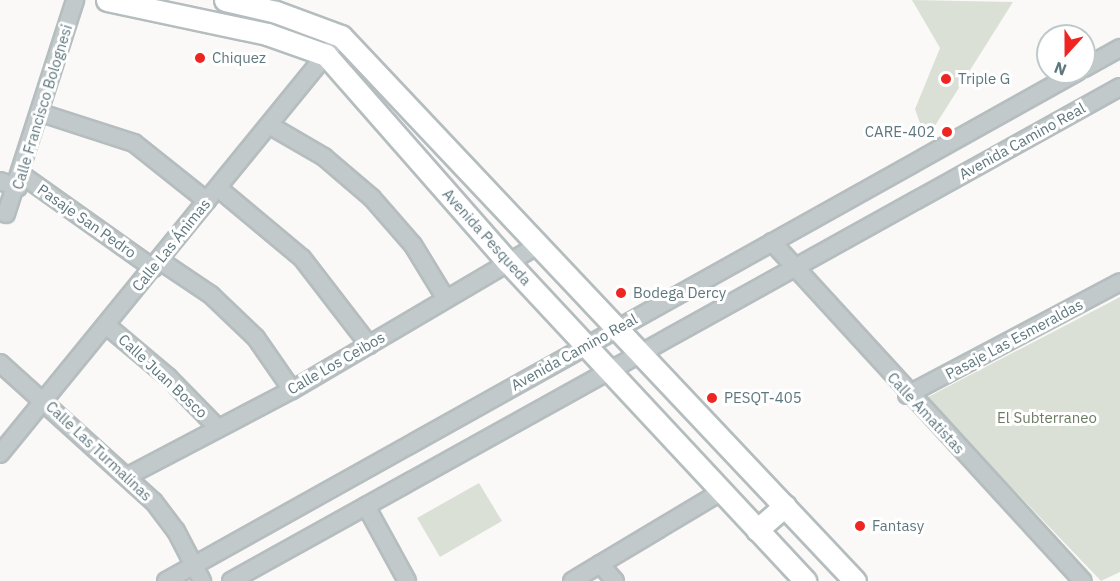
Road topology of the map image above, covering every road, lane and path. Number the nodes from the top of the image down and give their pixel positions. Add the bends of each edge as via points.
1 (75, 0) edge
2 (107, 0) edge
3 (225, 0) edge
4 (341, 36) junction
5 (1120, 48) edge
6 (326, 55) junction
7 (1096, 61) edge
8 (1055, 84) edge
9 (1120, 87) edge
10 (41, 113) junction
11 (269, 125) junction
12 (0, 181) edge
13 (20, 182) junction
14 (213, 194) junction
15 (6, 214) dead end
16 (772, 242) junction
17 (540, 244) junction
18 (508, 262) junction
19 (156, 264) junction
20 (793, 268) junction
21 (1120, 282) edge
22 (446, 299) junction
23 (106, 325) junction
24 (619, 327) junction
25 (369, 345) junction
26 (586, 345) junction
27 (643, 353) junction
28 (0, 363) edge
29 (611, 371) junction
30 (292, 390) junction
31 (908, 395) junction
32 (44, 399) junction
33 (219, 428) junction
34 (0, 454) edge
35 (128, 476) junction
36 (721, 492) junction
37 (366, 506) junction
38 (785, 506) junction
39 (757, 531) junction
40 (600, 564) junction
41 (194, 566) junction
42 (166, 581) edge
43 (202, 581) edge
44 (231, 581) edge
45 (407, 581) edge
46 (572, 581) edge
47 (615, 581) edge
48 (805, 581) edge
49 (855, 581) edge
50 (1083, 581) edge

1 - 10 street, Calle Francisco Bolognesi
2 - 6 main road, Avenida Pesqueda via 267,34
3 - 4 main road via 276,12
4 - 6 street, Calle Las Ánimas
4 - 17 main road
5 - 7 street
6 - 11 street, Calle Las Ánimas
6 - 18 main road, Avenida Pesqueda
8 - 16 street, Avenida Camino Real
9 - 20 street, Avenida Camino Real
10 - 13 street, Calle Francisco Bolognesi
10 - 14 street via 134,143
11 - 14 street, Calle Las Ánimas
11 - 22 street via 324,157 372,198 413,245
12 - 13 street, Pasaje San Pedro
13 - 15 street, Calle Francisco Bolognesi
13 - 19 street, Pasaje San Pedro
14 - 19 street, Calle Las Ánimas
14 - 25 street via 302,258
16 - 20 street, Calle Amatistas
16 - 24 street, Avenida Camino Real
17 - 18 street, Calle Los Ceibos
17 - 24 main road
18 - 22 street, Calle Los Ceibos
18 - 26 main road, Avenida Pesqueda
19 - 23 street, Calle Las Ánimas
19 - 30 street, Pasaje San Pedro via 211,295 234,316 256,338
20 - 27 street, Avenida Camino Real
20 - 31 street, Calle Amatistas
21 - 31 street, Pasaje Las Esmeraldas
22 - 25 street, Calle Los Ceibos
23 - 32 street, Calle Las Ánimas
23 - 33 street, Calle Juan Bosco via 168,377
24 - 26 street, Avenida Camino Real
24 - 27 main road
25 - 30 street, Calle Los Ceibos
26 - 29 main road, Avenida Pesqueda
26 - 41 street, Avenida Camino Real
27 - 29 street, Avenida Camino Real
27 - 38 main road
28 - 32 street, Calle Las Turmalinas
29 - 36 main road, Avenida Pesqueda
29 - 37 street, Avenida Camino Real
30 - 33 street, Calle Los Ceibos
31 - 50 street, Calle Amatistas
32 - 34 street, Calle Las Ánimas
32 - 35 street, Calle Las Turmalinas
33 - 35 street, Calle Los Ceibos
35 - 41 street, Calle Las Turmalinas via 176,531
36 - 39 main road, Avenida Pesqueda
36 - 40 street
37 - 44 street, Avenida Camino Real
37 - 45 street
38 - 39 main road
38 - 49 main road
39 - 48 main road, Avenida Pesqueda
40 - 46 street
40 - 47 street
41 - 42 street, Avenida Camino Real
41 - 43 street, Calle Las Turmalinas

